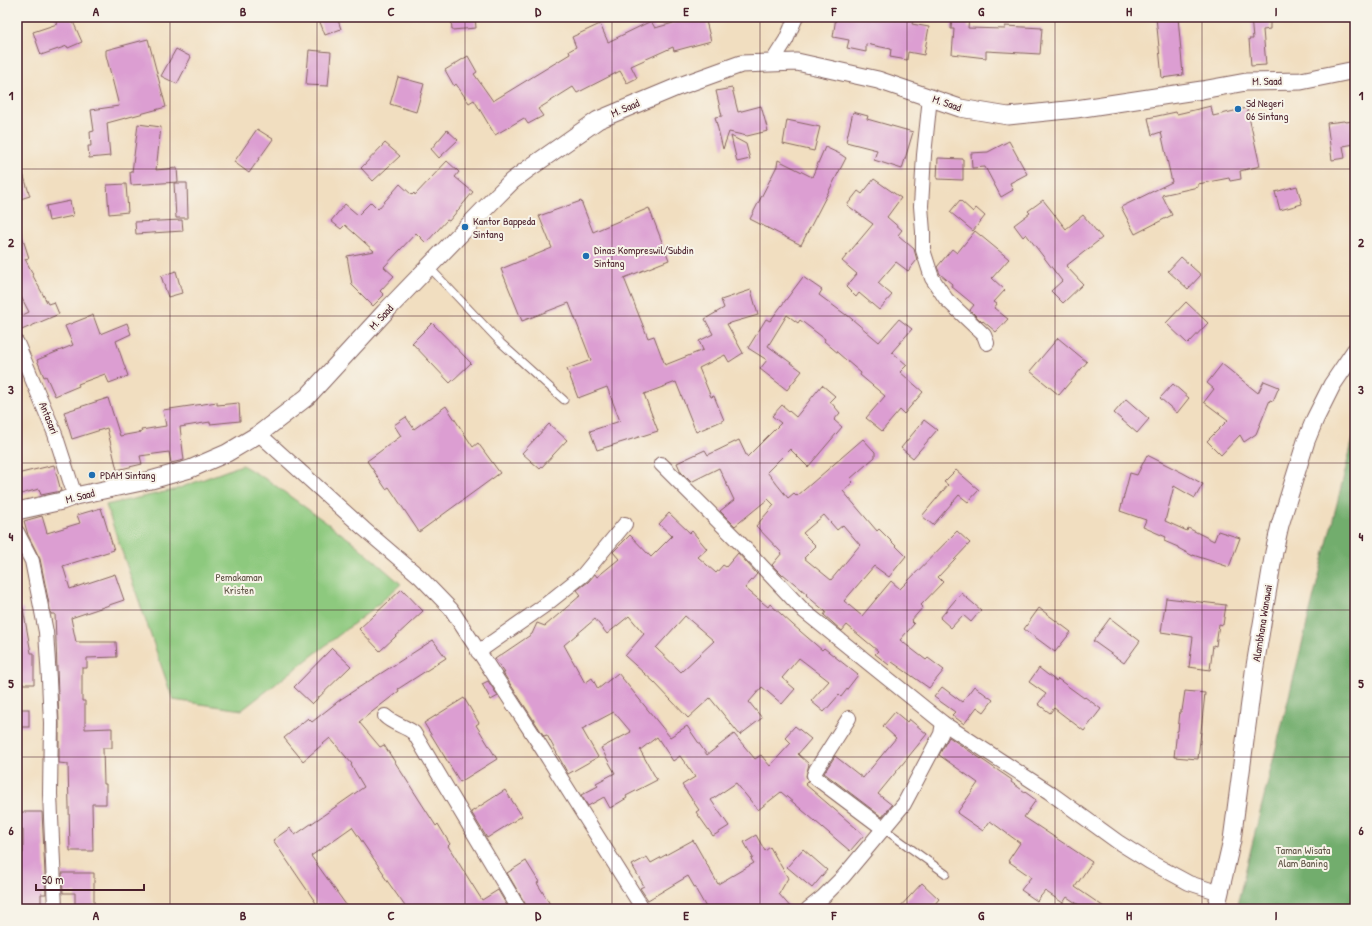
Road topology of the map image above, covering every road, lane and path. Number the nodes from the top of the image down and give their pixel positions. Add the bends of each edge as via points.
1 (796, 17) edge
2 (772, 62) junction
3 (1355, 70) edge
4 (930, 97) junction
5 (429, 267) junction
6 (17, 343) edge
7 (988, 343) dead end
8 (1355, 351) edge
9 (564, 400) dead end
10 (259, 434) junction
11 (660, 464) dead end
12 (75, 496) junction
13 (17, 511) edge
14 (626, 524) dead end
15 (17, 532) edge
16 (478, 652) junction
17 (385, 716) dead end
18 (849, 718) dead end
19 (943, 723) junction
20 (884, 829) junction
21 (946, 874) dead end
22 (1218, 901) edge
23 (55, 909) edge
24 (519, 909) edge
25 (643, 909) edge
26 (808, 909) edge

1 - 2 street
2 - 4 street, M. Saad via 797,62 817,66 878,80
2 - 5 street, M. Saad via 741,64 598,120 512,181
3 - 4 street, M. Saad via 1302,81 1246,82 1076,109 1008,116 960,108
4 - 7 street via 921,206 923,250 932,278 946,299 984,335
5 - 9 lane via 501,343
5 - 10 street, M. Saad via 307,397
6 - 12 street, Antasari via 55,434
8 - 22 street, Alambhana Wanawai via 1332,385 1315,419 1280,525 1254,672 1232,840
10 - 12 street, M. Saad via 227,453 190,469
10 - 16 street via 426,582 451,609
11 - 19 street via 804,611
12 - 13 street, M. Saad
14 - 16 street via 583,575
15 - 23 street via 32,561 46,638
16 - 25 street
17 - 24 street via 414,733
18 - 20 street via 814,774
19 - 20 street via 941,734 904,804
19 - 22 street via 1049,792 1118,842
20 - 21 lane
20 - 26 street via 843,877

